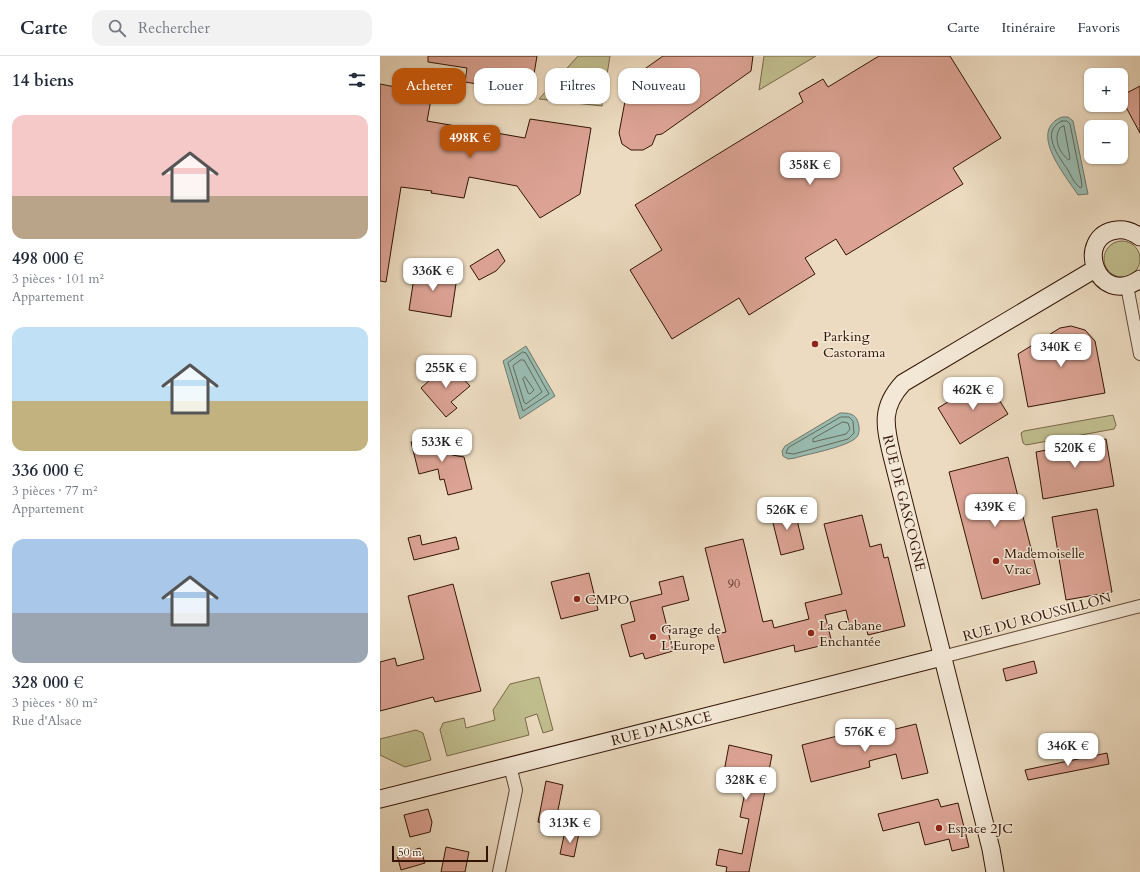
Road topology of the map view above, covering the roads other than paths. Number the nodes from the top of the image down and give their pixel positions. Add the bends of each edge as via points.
1 (1140, 237) edge
2 (1095, 269) junction
3 (1134, 282) edge
4 (1140, 354) edge
5 (1140, 606) edge
6 (942, 657) junction
7 (510, 766) junction
8 (380, 799) edge
9 (499, 872) edge
10 (995, 872) edge

1 - 2 street via 1123,230 1115,230 1103,236 1093,252
2 - 3 street via 1105,281 1119,286
2 - 6 street, RUE DE GASCOGNE via 903,383 889,402 886,429
3 - 4 street
5 - 6 street, RUE DU ROUSSILLON
6 - 7 street, RUE D'ALSACE
6 - 10 street, RUE DE GASCOGNE
7 - 8 street, RUE D'ALSACE
7 - 9 street via 516,790

